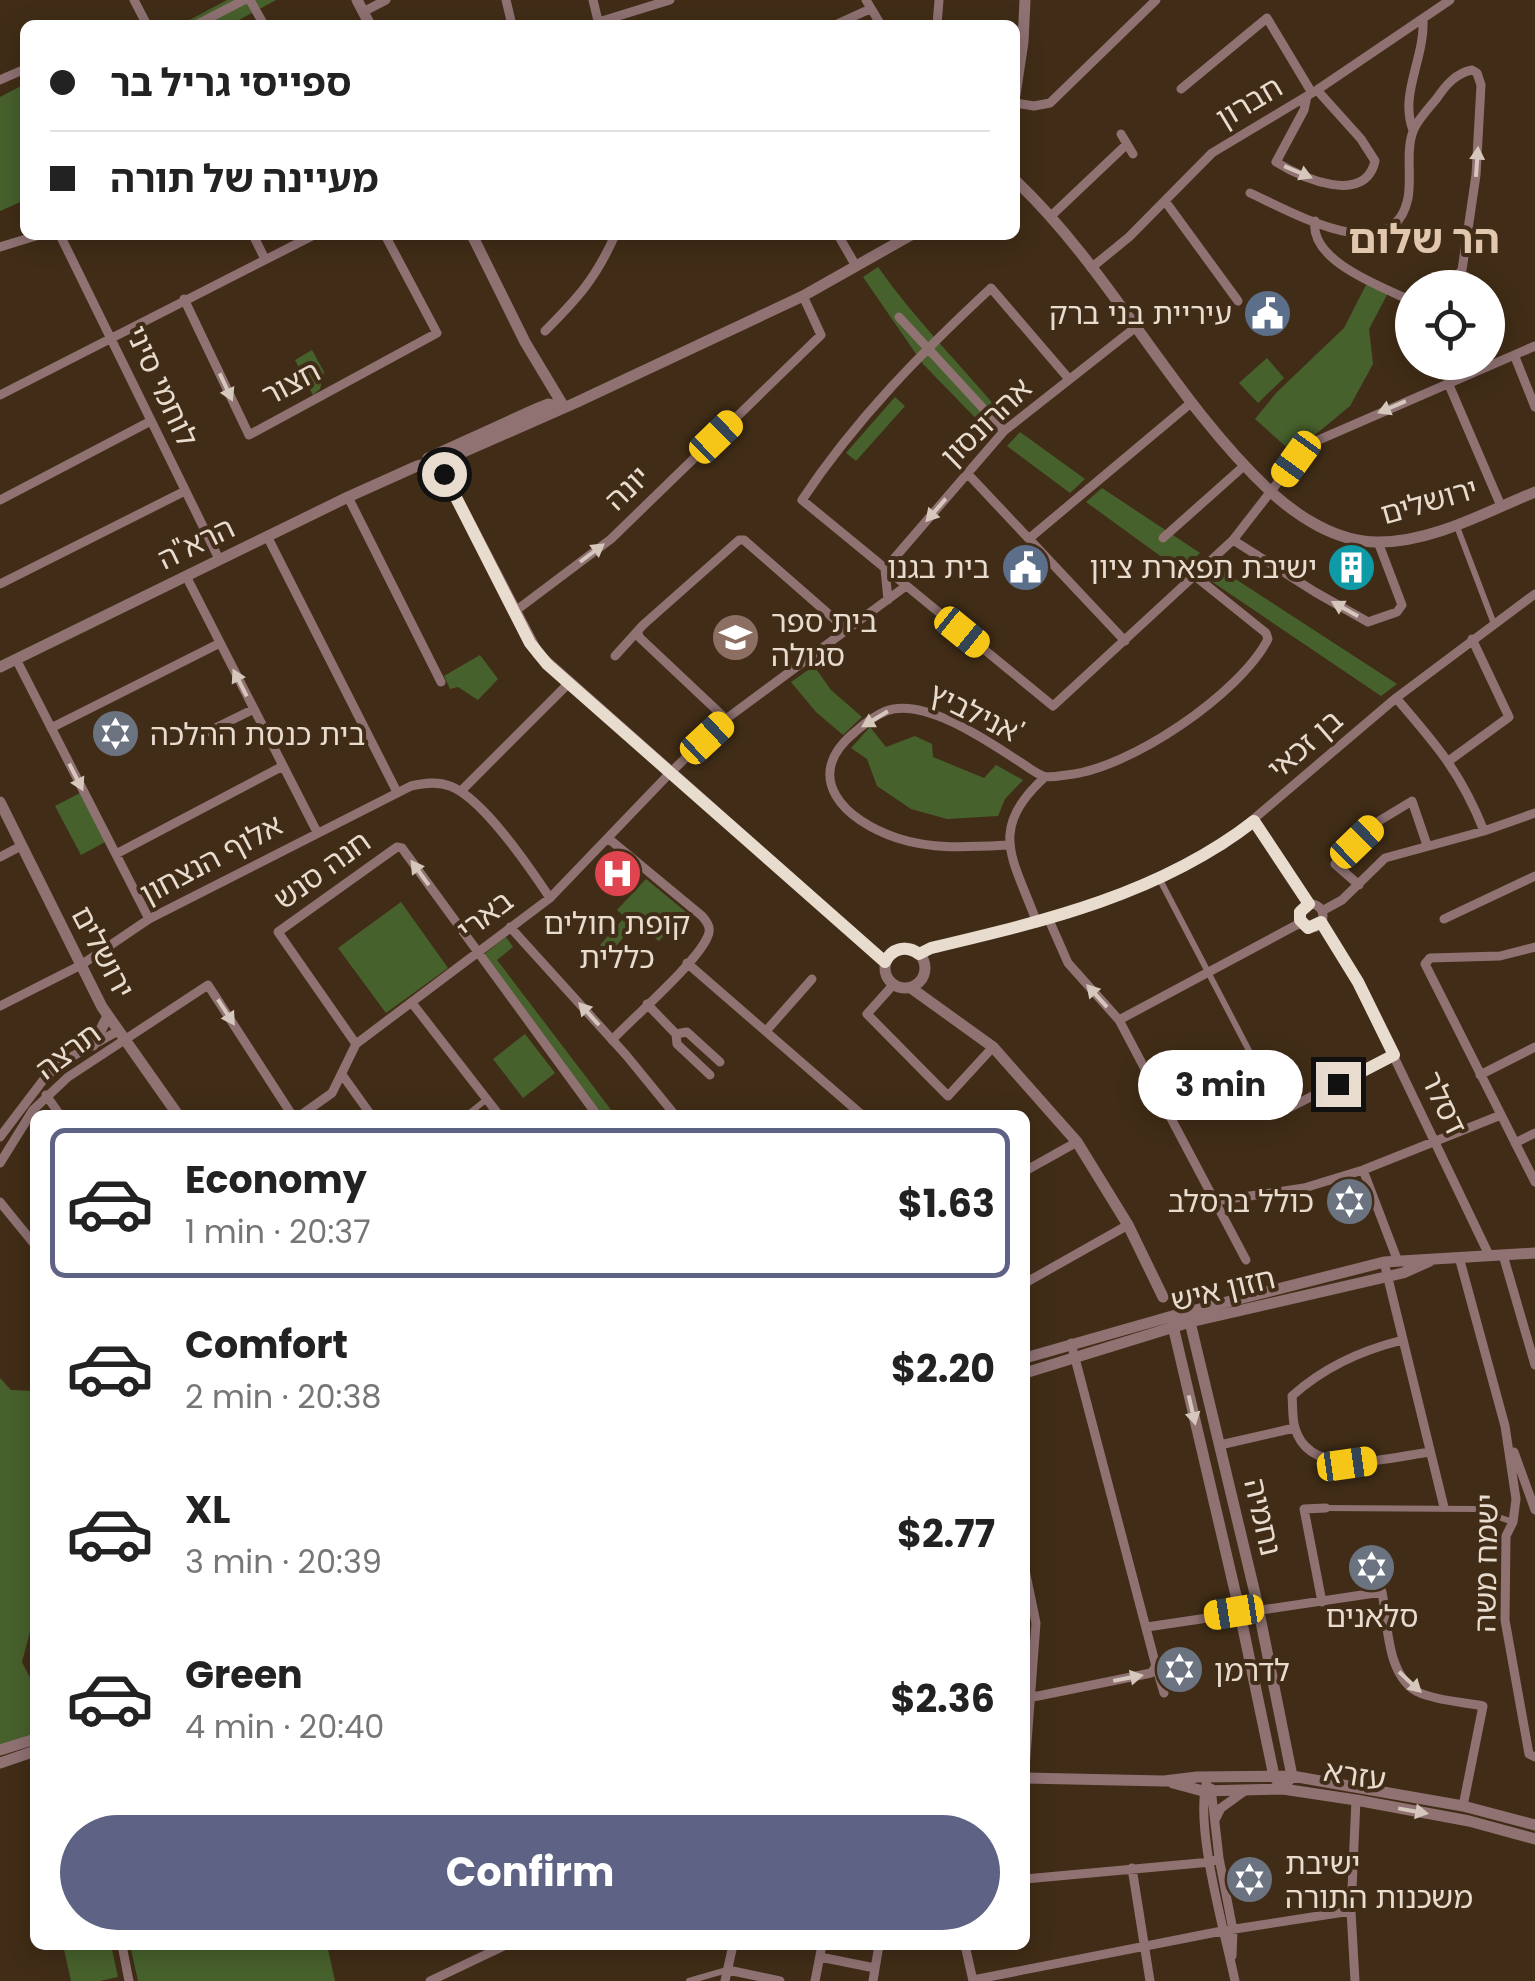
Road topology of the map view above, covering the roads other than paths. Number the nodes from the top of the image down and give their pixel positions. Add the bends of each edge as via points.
1 (247, 0) edge
2 (386, 0) edge
3 (668, 0) edge
4 (1025, 0) edge
5 (1156, 0) edge
6 (1450, 0) edge
7 (868, 5) edge
8 (360, 6) edge
9 (206, 20) edge
10 (607, 20) edge
11 (843, 20) edge
12 (1423, 20) junction
13 (1020, 63) edge
14 (1181, 89) dead end
15 (1312, 93) junction
16 (1020, 101) edge
17 (1413, 130) junction
18 (1134, 154) dead end
19 (1020, 185) edge
20 (1250, 194) dead end
21 (1165, 201) junction
22 (1050, 216) junction
23 (1315, 221) junction
24 (62, 240) edge
25 (256, 240) edge
26 (304, 240) edge
27 (389, 240) edge
28 (475, 240) edge
29 (613, 240) edge
30 (841, 240) edge
31 (901, 240) edge
32 (265, 259) junction
33 (856, 266) junction
34 (1091, 268) junction
35 (1462, 270) edge
36 (1395, 292) edge
37 (803, 296) junction
38 (184, 299) junction
39 (1238, 301) dead end
40 (899, 317) dead end
41 (1136, 327) junction
42 (544, 330) dead end
43 (111, 337) junction
44 (1535, 346) edge
45 (926, 349) junction
46 (1515, 357) junction
47 (1069, 379) junction
48 (550, 384) junction
49 (1448, 385) junction
50 (0, 395) edge
51 (1192, 402) junction
52 (548, 404) junction
53 (564, 407) junction
54 (1535, 407) edge
55 (149, 422) junction
56 (1004, 431) junction
57 (452, 457) junction
58 (436, 458) junction
59 (1245, 465) junction
60 (967, 473) junction
61 (444, 474) junction
62 (185, 491) junction
63 (1271, 492) junction
64 (1535, 492) edge
65 (348, 498) junction
66 (0, 500) edge
67 (1500, 506) junction
68 (1456, 524) junction
69 (267, 536) junction
70 (1031, 537) junction
71 (1163, 538) dead end
72 (1233, 540) junction
73 (1378, 542) junction
74 (219, 559) junction
75 (885, 568) junction
76 (186, 576) junction
77 (1196, 576) junction
78 (0, 584) edge
79 (906, 586) junction
80 (1535, 594) edge
81 (888, 600) junction
82 (514, 612) junction
83 (1494, 624) junction
84 (848, 630) junction
85 (638, 632) junction
86 (1472, 640) junction
87 (1126, 641) junction
88 (220, 643) junction
89 (614, 656) dead end
90 (16, 659) junction
91 (0, 667) edge
92 (441, 682) dead end
93 (569, 683) junction
94 (1396, 698) junction
95 (254, 709) junction
96 (726, 719) junction
97 (51, 728) junction
98 (198, 737) dead end
99 (1450, 760) junction
100 (284, 766) junction
101 (670, 773) junction
102 (1045, 777) junction
103 (460, 791) junction
104 (397, 792) junction
105 (0, 802) edge
106 (1535, 813) edge
107 (1254, 821) junction
108 (1484, 831) junction
109 (317, 832) junction
110 (609, 839) junction
111 (1010, 844) junction
112 (1428, 844) junction
113 (21, 846) junction
114 (116, 854) junction
115 (0, 857) edge
116 (1535, 876) edge
117 (1159, 878) junction
118 (1359, 885) junction
119 (550, 898) junction
120 (1309, 904) junction
121 (1322, 916) junction
122 (1444, 919) dead end
123 (150, 920) junction
124 (1049, 920) junction
125 (1302, 922) junction
126 (1037, 923) junction
127 (510, 928) junction
128 (1535, 947) edge
129 (478, 952) junction
130 (919, 954) junction
131 (687, 962) junction
132 (885, 962) junction
133 (80, 965) junction
134 (1208, 972) junction
135 (812, 978) dead end
136 (893, 985) junction
137 (911, 988) junction
138 (412, 1003) junction
139 (647, 1004) junction
140 (0, 1006) edge
141 (108, 1016) junction
142 (1119, 1020) junction
143 (766, 1032) junction
144 (676, 1034) junction
145 (121, 1036) junction
146 (612, 1040) junction
147 (93, 1044) junction
148 (356, 1044) junction
149 (1535, 1047) edge
150 (993, 1048) junction
151 (1394, 1055) junction
152 (720, 1062) dead end
153 (1480, 1074) junction
154 (710, 1075) dead end
155 (343, 1076) junction
156 (39, 1084) junction
157 (48, 1096) junction
158 (487, 1099) junction
159 (33, 1110) edge
160 (57, 1110) edge
161 (174, 1110) edge
162 (289, 1110) edge
163 (309, 1110) edge
164 (367, 1110) edge
165 (473, 1110) edge
166 (495, 1110) edge
167 (593, 1110) edge
168 (671, 1110) edge
169 (856, 1110) edge
170 (1281, 1112) joint
171 (30, 1115) edge
172 (1501, 1115) junction
173 (1535, 1133) edge
174 (0, 1137) edge
175 (1078, 1142) junction
176 (1435, 1142) junction
177 (1515, 1143) junction
178 (0, 1163) edge
179 (1030, 1168) edge
180 (1363, 1170) junction
181 (1535, 1182) edge
182 (1215, 1201) junction
183 (0, 1202) edge
184 (1128, 1225) junction
185 (30, 1239) edge
186 (1535, 1253) edge
187 (1496, 1255) junction
188 (1459, 1257) junction
189 (1434, 1259) junction
190 (1246, 1260) dead end
191 (1391, 1260) junction
192 (1388, 1276) junction
193 (1030, 1279) edge
194 (1163, 1297) dead end
195 (1174, 1320) junction
196 (1190, 1322) junction
197 (1403, 1340) junction
198 (1073, 1350) junction
199 (1030, 1357) edge
200 (1535, 1364) edge
201 (1030, 1370) edge
202 (1504, 1426) junction
203 (1294, 1428) junction
204 (1220, 1445) junction
205 (1430, 1452) junction
206 (1444, 1507) junction
207 (1326, 1508) joint
208 (1535, 1510) edge
209 (1514, 1518) junction
210 (1030, 1594) edge
211 (1322, 1602) junction
212 (1258, 1608) junction
213 (1240, 1611) junction
214 (1147, 1627) junction
215 (1156, 1666) junction
216 (1164, 1693) dead end
217 (1032, 1697) junction
218 (1030, 1718) edge
219 (30, 1741) edge
220 (0, 1750) edge
221 (30, 1753) edge
222 (1270, 1754) junction
223 (1535, 1757) edge
224 (0, 1763) edge
225 (1208, 1776) junction
226 (1274, 1776) junction
227 (1292, 1776) junction
228 (1030, 1778) edge
229 (1164, 1781) junction
230 (1251, 1782) junction
231 (1283, 1789) junction
232 (1208, 1791) junction
233 (1356, 1800) junction
234 (1463, 1806) junction
235 (1214, 1822) junction
236 (1535, 1825) edge
237 (1535, 1839) edge
238 (1215, 1860) junction
239 (1132, 1868) junction
240 (1030, 1878) edge
241 (1350, 1911) junction
242 (1228, 1930) junction
243 (1144, 1946) junction
244 (123, 1950) edge
245 (495, 1950) edge
246 (732, 1950) edge
247 (821, 1950) edge
248 (878, 1950) edge
249 (965, 1950) edge
250 (820, 1957) junction
251 (1044, 1966) junction
252 (875, 1968) junction
253 (728, 1970) junction
254 (130, 1981) edge
255 (430, 1981) edge
256 (689, 1981) edge
257 (724, 1981) edge
258 (780, 1981) edge
259 (815, 1981) edge
260 (873, 1981) edge
261 (973, 1981) edge
262 (1047, 1981) edge
263 (1150, 1981) edge
264 (1234, 1981) edge
265 (1355, 1981) edge

1 - 9 street
2 - 8 street
3 - 10 street
4 - 13 street
5 - 16 street via 1050,102
6 - 12 street, חברון
7 - 11 street
12 - 15 street, חברון
12 - 17 street via 1406,111
14 - 15 street via 1266,18
15 -> 15 street via 1276,162 1324,182 1363,182 1375,161
15 - 21 street, חברון via 1212,153
17 - 23 street via 1408,199 1398,221 1364,236
35 -> 17 street via 1476,175 1477,73 1456,76
18 - 22 street via 1124,139
19 - 22 street, ירושלים
20 - 23 street
21 - 34 street, חברון
21 - 39 street
22 - 34 street, ירושלים
23 - 36 street via 1320,248
24 - 43 street, לוחמי סיני
25 - 32 street
26 - 32 street
38 -> 27 street, חצור via 249,436 437,333
28 - 48 street
29 - 42 street via 599,271
30 - 33 street
31 - 33 street, הרא"ה
32 - 38 street
33 - 37 street, הרא"ה
34 - 41 street, ירושלים
37 - 53 street, הרא"ה
82 -> 37 street, יונה via 611,539 821,334
38 - 43 street
40 - 45 street
41 - 47 street, אהרונסון
41 - 51 street, ירושלים
43 - 50 street
43 - 55 street, לוחמי סיני
44 - 46 street
45 - 47 street via 991,288
45 - 56 street
45 - 75 street via 833,453 802,500
46 - 49 street
46 - 54 street
47 - 56 street, אהרונסון
48 - 52 street
48 - 53 street
49 -> 63 street via 1314,442
49 - 67 street
51 - 59 street, ירושלים
51 - 70 street
52 - 53 street
52 - 58 street, הרא"ה
53 - 57 street, הרא"ה
55 - 62 street, לוחמי סיני
55 - 66 street
56 - 60 street, אהרונסון
57 - 58 street, הרא"ה
57 - 61 street
58 - 61 street
58 - 65 street, הרא"ה
59 - 63 street, ירושלים
59 - 71 street
60 - 70 street
60 -> 75 street, אהרונסון
61 - 82 street
62 - 74 street, לוחמי סיני
62 - 78 street
63 - 72 street
63 - 73 street, ירושלים via 1338,536
64 - 67 street, ירושלים
65 - 69 street, הרא"ה
65 - 92 street
67 - 68 street, ירושלים
68 - 73 street, ירושלים
68 - 83 street
69 - 74 street, הרא"ה
69 - 104 street
70 - 87 street
73 -> 72 street via 1402,605 1368,622
72 - 77 street
74 - 76 street, הרא"ה
75 - 79 street
75 - 81 street
76 - 88 street
76 - 90 street, הרא"ה
77 - 87 street
77 - 102 street, אנילביץ' via 1266,633 1266,644 1164,738 1105,767
79 - 81 street, בארי
79 - 87 street via 1053,706
80 - 83 street, בן זכאי
81 - 84 street, בארי
82 - 93 street via 538,654
83 - 86 street, בן זכאי
84 - 85 street via 739,540
84 - 96 street, בארי
85 - 89 street
85 - 96 street
86 - 94 street, בן זכאי
86 - 99 street via 1510,717
95 -> 88 street
88 - 97 street
90 - 91 street, הרא"ה
90 - 97 street
93 - 101 street
93 - 103 street
94 - 99 street
94 - 107 street, בן זכאי
95 - 98 street
95 - 100 street
96 - 101 street, בארי
97 -> 114 street
99 - 108 street
100 - 109 street
100 - 114 street
101 - 110 street, בארי
101 - 132 street
102 - 111 street, אנילביץ' via 1014,811
102 -> 111 street, אנילביץ' via 936,715 909,707 875,716 834,754 827,773 842,805 873,829 915,844
103 - 104 street, אלוף הנצחון via 428,782
103 - 119 street via 514,844
104 - 109 street, אלוף הנצחון
105 - 113 street, ירושלים
106 - 108 street
107 - 117 street, בן זכאי via 1223,846
107 - 120 street
108 - 112 street
109 - 123 street, אלוף הנצחון
110 - 119 street, בארי
110 - 131 street via 708,923 708,938
111 - 126 street
112 - 118 street via 1385,858
112 - 118 street via 1412,801 1379,820 1334,864
113 - 115 street
113 - 133 street, ירושלים
114 - 123 street
116 - 122 street
117 - 124 street, בן זכאי
117 - 134 street
118 - 121 street
119 - 127 street, בארי
120 - 121 street
120 - 125 street via 1300,912
121 - 125 street via 1312,928
121 - 151 street, דסלר
123 - 133 street, אלוף הנצחון
124 - 126 street, בן זכאי
142 -> 124 street via 1068,962
125 - 134 street
126 - 130 street, בן זכאי
127 - 129 street, בארי
146 -> 127 street
128 - 153 street via 1500,956 1430,958 1425,964
129 - 138 street, בארי
129 -> 148 street, חנה סנש via 397,847 278,932
129 - 167 street
130 - 132 street via 900,949
130 - 137 street via 924,973
131 - 139 street
131 - 143 street
132 - 136 street
133 - 140 street, אלוף הנצחון
133 - 141 street, ירושלים
134 - 142 street
134 - 170 street
135 - 143 street
136 - 137 street
136 - 150 street via 867,1014 948,1096
137 - 150 street
138 - 148 street, בארי
138 - 158 street
139 - 144 street
139 - 146 street
141 - 145 street, ירושלים
141 - 147 street
142 - 182 street
143 - 169 street
144 - 152 street via 687,1032
144 - 154 street via 677,1044
145 - 147 street, תרצה
145 - 157 street, תרצה
145 - 161 street, ירושלים
145 -> 162 street, תרצה via 208,985
146 - 168 street
147 - 156 street, תרצה
148 - 155 street
149 - 153 street
150 - 175 street
151 - 170 street
151 - 176 street, דסלר
153 - 172 street
155 - 163 street
155 - 164 street
156 - 157 street
156 - 174 street, תרצה
157 - 159 street, תרצה
157 - 160 street
158 - 165 street
158 - 166 street
171 - 178 street, תרצה
172 - 176 street
172 - 177 street
173 - 177 street
175 - 179 street
175 - 184 street
176 - 180 street
176 - 187 street, דסלר
177 - 181 street
180 - 182 street via 1304,1188
180 - 191 street
182 - 190 street
183 - 185 street
184 - 193 street
184 - 194 street
186 - 187 street, חזון איש
187 - 188 street, חזון איש
187 - 200 street, דסלר
188 - 189 street, חזון איש
188 - 202 street, ישמח משה
189 - 191 street, חזון איש
189 - 192 street, חזון איש
191 - 192 street
191 - 195 street, חזון איש
192 - 196 street, חזון איש
192 - 197 street
195 - 196 street
195 - 198 street, חזון איש
195 -> 213 street, נחמיה
196 - 204 street, נחמיה
197 - 203 street via 1365,1350 1303,1386 1292,1396
197 - 205 street
198 - 199 street, חזון איש
198 - 201 street, חזון איש
198 - 214 street
202 - 208 street, ישמח משה
202 - 209 street, ישמח משה
203 - 204 street
203 - 205 street via 1311,1452 1347,1464
204 - 212 street, נחמיה
205 - 206 street
206 - 207 street
206 - 209 street
207 - 211 street via 1304,1509
208 - 209 street
209 - 223 street, ישמח משה via 1506,1536 1505,1620 1528,1754
210 - 217 street via 1036,1622
211 - 212 street
211 -> 234 street via 1382,1592 1396,1668 1408,1685 1483,1706
212 - 213 street
212 - 227 street, נחמיה
213 - 214 street
213 - 222 street, נחמיה
214 - 215 street
215 - 216 street
217 -> 215 street via 1150,1674
217 - 218 street
219 - 220 street
221 - 224 street
222 - 226 street, נחמיה
222 - 230 street
225 - 229 street, עזרא
225 - 230 street, עזרא
225 - 232 street
226 - 227 street, עזרא
226 - 230 street, עזרא
226 - 231 street, נחמיה
227 - 231 street
227 - 234 street, עזרא
228 - 229 street, עזרא
229 - 232 street, עזרא
230 - 231 street, עזרא
230 - 232 street, עזרא
230 - 235 street
231 - 233 street, עזרא
232 - 235 street
232 - 238 street
233 -> 237 street, עזרא
233 - 241 street
234 - 236 street, עזרא
235 - 238 street
238 - 239 street
238 - 242 street
239 - 240 street
239 - 243 street
241 - 242 street
241 - 265 street
242 - 243 street
242 - 264 street
243 - 251 street
243 - 263 street
244 - 254 street
245 - 255 street
246 - 253 street
247 - 250 street
248 - 252 street
249 - 261 street
250 - 252 street
250 - 259 street
251 - 261 street
251 - 262 street
252 - 260 street
253 - 256 street
253 - 257 street
253 - 258 street

